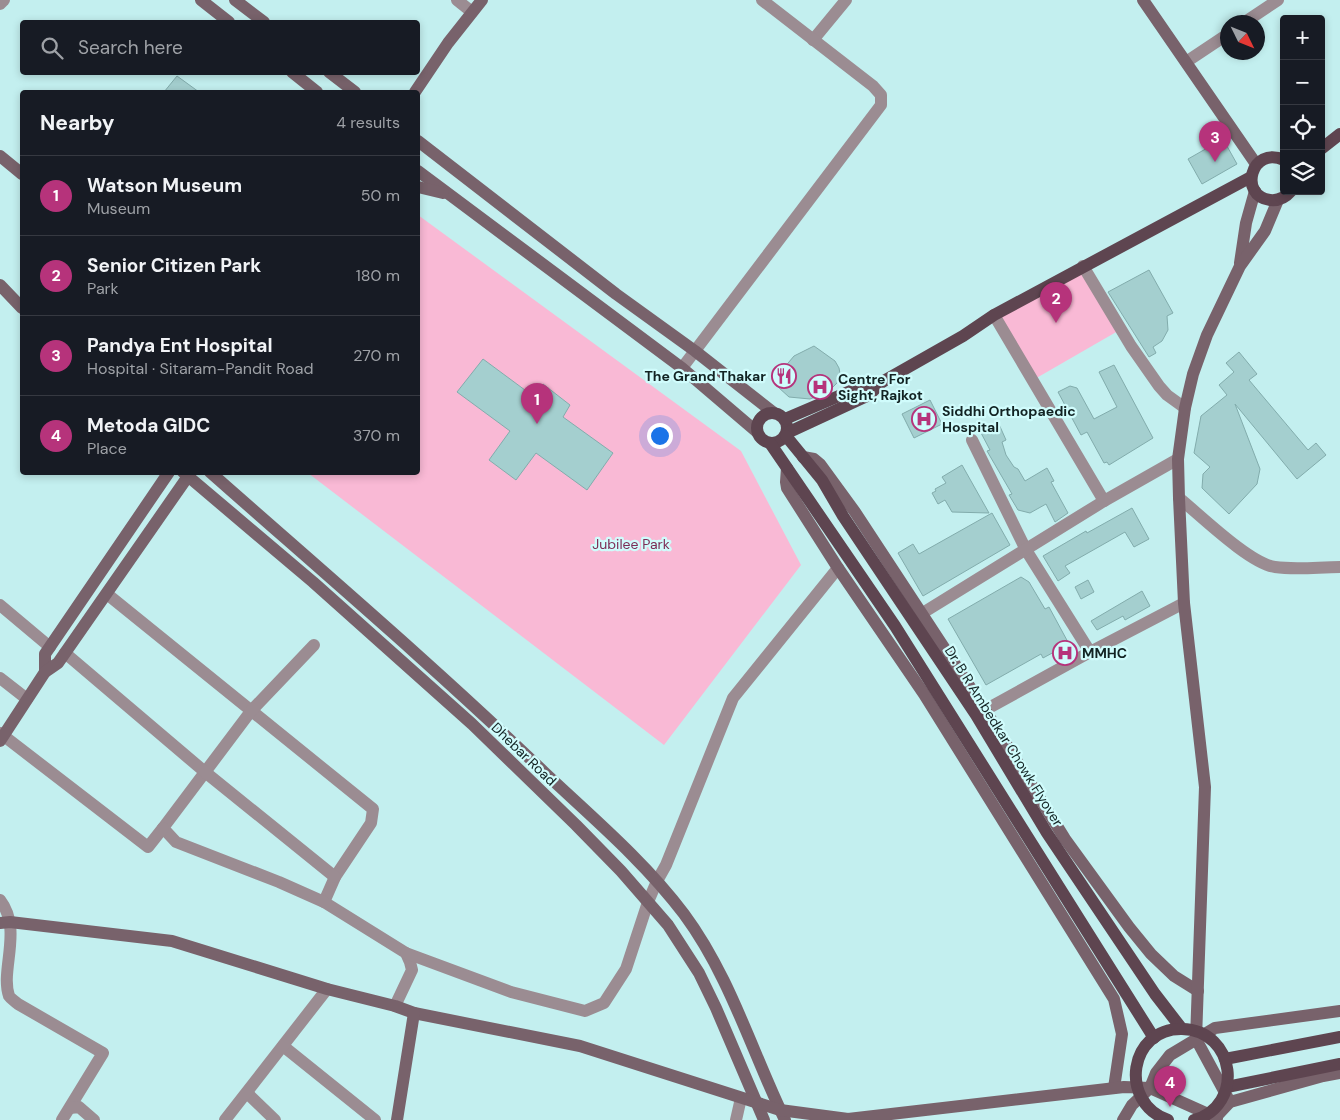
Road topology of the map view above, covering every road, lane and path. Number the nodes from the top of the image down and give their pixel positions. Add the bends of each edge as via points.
1 (4, 0) edge
2 (201, 0) edge
3 (235, 0) edge
4 (457, 0) edge
5 (482, 0) edge
6 (762, 0) edge
7 (846, 0) edge
8 (1144, 0) edge
9 (1278, 0) edge
10 (0, 4) edge
11 (472, 12) junction
12 (1256, 15) edge
13 (226, 20) edge
14 (261, 20) edge
15 (1220, 39) edge
16 (814, 40) junction
17 (1186, 62) junction
18 (296, 75) edge
19 (333, 75) edge
20 (314, 90) edge
21 (352, 90) edge
22 (416, 90) edge
23 (1337, 136) edge
24 (1325, 141) edge
25 (420, 143) edge
26 (1325, 146) edge
27 (0, 156) edge
28 (1280, 158) edge
29 (1256, 164) junction
30 (20, 172) edge
31 (420, 173) edge
32 (1251, 178) junction
33 (420, 187) edge
34 (1255, 191) junction
35 (448, 194) junction
36 (1287, 195) edge
37 (1278, 200) junction
38 (1083, 266) junction
39 (1240, 266) junction
40 (0, 284) edge
41 (20, 306) edge
42 (994, 315) junction
43 (695, 351) junction
44 (682, 368) junction
45 (882, 382) junction
46 (1185, 408) junction
47 (779, 416) junction
48 (757, 432) junction
49 (786, 434) junction
50 (972, 440) dead end
51 (770, 444) junction
52 (803, 457) junction
53 (1178, 460) junction
54 (787, 468) junction
55 (167, 475) edge
56 (187, 475) edge
57 (189, 475) edge
58 (213, 475) edge
59 (1178, 498) junction
60 (1104, 501) junction
61 (1026, 550) junction
62 (1340, 567) edge
63 (838, 568) junction
64 (107, 594) junction
65 (1184, 603) junction
66 (0, 605) edge
67 (921, 614) junction
68 (314, 645) dead end
69 (50, 647) junction
70 (1090, 652) junction
71 (65, 653) junction
72 (45, 672) junction
73 (0, 678) edge
74 (27, 699) junction
75 (985, 710) junction
76 (251, 711) junction
77 (1, 736) edge
78 (205, 772) junction
79 (162, 828) junction
80 (335, 877) junction
81 (657, 881) junction
82 (0, 900) edge
83 (324, 902) junction
84 (648, 902) junction
85 (5, 923) edge
86 (406, 953) junction
87 (327, 989) junction
88 (1198, 991) junction
89 (395, 1006) junction
90 (1340, 1011) edge
91 (414, 1013) junction
92 (1182, 1029) junction
93 (1340, 1037) edge
94 (1154, 1038) junction
95 (1196, 1039) junction
96 (283, 1046) junction
97 (1226, 1059) junction
98 (1340, 1064) edge
99 (1340, 1073) edge
100 (1227, 1087) junction
101 (1114, 1088) junction
102 (1150, 1088) junction
103 (247, 1093) junction
104 (741, 1098) junction
105 (756, 1102) junction
106 (1230, 1102) junction
107 (70, 1108) junction
108 (783, 1115) edge
109 (1149, 1116) edge
110 (1215, 1119) edge
111 (62, 1120) edge
112 (94, 1120) edge
113 (225, 1120) edge
114 (274, 1120) edge
115 (375, 1120) edge
116 (397, 1120) edge
117 (736, 1120) edge
118 (764, 1120) edge
119 (1124, 1120) edge
120 (1168, 1120) edge
121 (1194, 1120) edge

1 - 10 street
2 - 13 street
3 - 14 street
4 - 11 street
5 - 11 street
6 - 16 street
7 - 16 street
8 - 17 street
9 - 12 street
11 - 22 street
15 - 17 street
16 - 43 street via 873,86 881,95 881,105
17 - 29 street
18 - 20 street
19 - 21 street
23 - 24 main road
23 - 26 main road
25 - 43 street
27 - 30 street
28 - 29 main road via 1268,157
29 - 32 main road
31 - 35 street
32 - 34 main road
32 - 38 main road
33 - 35 street
34 - 37 main road via 1265,199
34 - 39 street via 1246,223
35 - 44 street
36 - 37 main road
37 - 39 street via 1265,231
38 - 42 main road
38 - 46 street via 1131,346 1167,395
39 - 46 street via 1207,335
40 - 41 street
42 - 45 main road
42 - 60 street
43 - 44 street
43 - 47 street
44 - 48 street
45 - 47 main road via 860,387 809,410
45 - 49 main road via 869,396
46 - 53 street
47 - 48 main road via 763,416
47 - 49 main road via 787,424
48 - 51 main road
49 - 51 main road via 782,440
49 - 52 main road, Dr. B R Ambedkar Chowk Flyover
50 - 61 street
51 - 54 main road
52 - 67 street via 820,464
52 - 92 main road, Dr. B R Ambedkar Chowk Flyover via 822,480 1155,994
53 - 59 street
53 - 60 street
54 - 63 street via 787,488
54 - 94 main road via 895,626
55 - 69 street
56 - 64 street
57 - 84 street, Dhebar Road via 472,724 576,825
58 - 81 street, Dhebar Road via 484,714
59 - 62 street via 1257,561 1273,567
59 - 65 street
60 - 61 street
61 - 67 street
61 - 70 street
63 - 81 street via 733,698
63 - 101 street via 924,694 1114,999 1122,1034
64 - 71 street
64 - 76 street
65 - 70 street
65 - 88 street via 1205,786
66 - 69 street
67 - 75 street
68 - 76 street
69 - 72 street via 45,654
70 - 75 street
71 - 72 street
71 - 78 street
72 - 74 street
73 - 74 street
74 - 77 street
75 - 88 street via 1065,839 1129,927 1164,968
76 - 78 street
76 - 80 street via 373,809 371,823
77 - 79 street via 148,847
78 - 79 street
78 - 80 street
79 - 83 street via 176,842
80 - 83 street
81 - 84 street
81 - 108 street, Dhebar Road via 683,913 720,974
82 - 85 street via 5,906
83 - 86 street
84 - 86 street via 626,969 604,1003 584,1011 511,992
84 - 105 street, Dhebar Road via 668,925 700,973
85 - 87 street via 172,941
85 - 107 street via 3,977 9,995 18,1004 103,1053
86 - 89 street via 412,970
87 - 89 street
87 - 96 street
88 - 95 street
89 - 91 street
90 - 95 street via 1215,1028
91 - 104 street via 580,1046
91 - 116 street
92 - 94 main road, bridge
92 - 97 main road, bridge via 1209,1037
93 - 97 main road
94 - 109 main road, bridge via 1138,1059 1135,1072 1136,1085
95 - 102 street via 1170,1055 1156,1073
95 - 106 street
96 - 103 street
96 - 115 street
97 - 100 main road, bridge
98 - 100 main road
99 - 106 street
100 - 121 main road, bridge via 1212,1111
101 - 102 street
101 - 108 street via 848,1118
102 - 110 street
102 - 119 street via 1132,1105
103 - 113 street
103 - 114 street
104 - 105 street
104 - 117 street
105 - 108 street
105 - 118 street, Dhebar Road
106 - 110 street
107 - 111 street
107 - 112 street via 79,1107
109 - 120 main road, bridge

